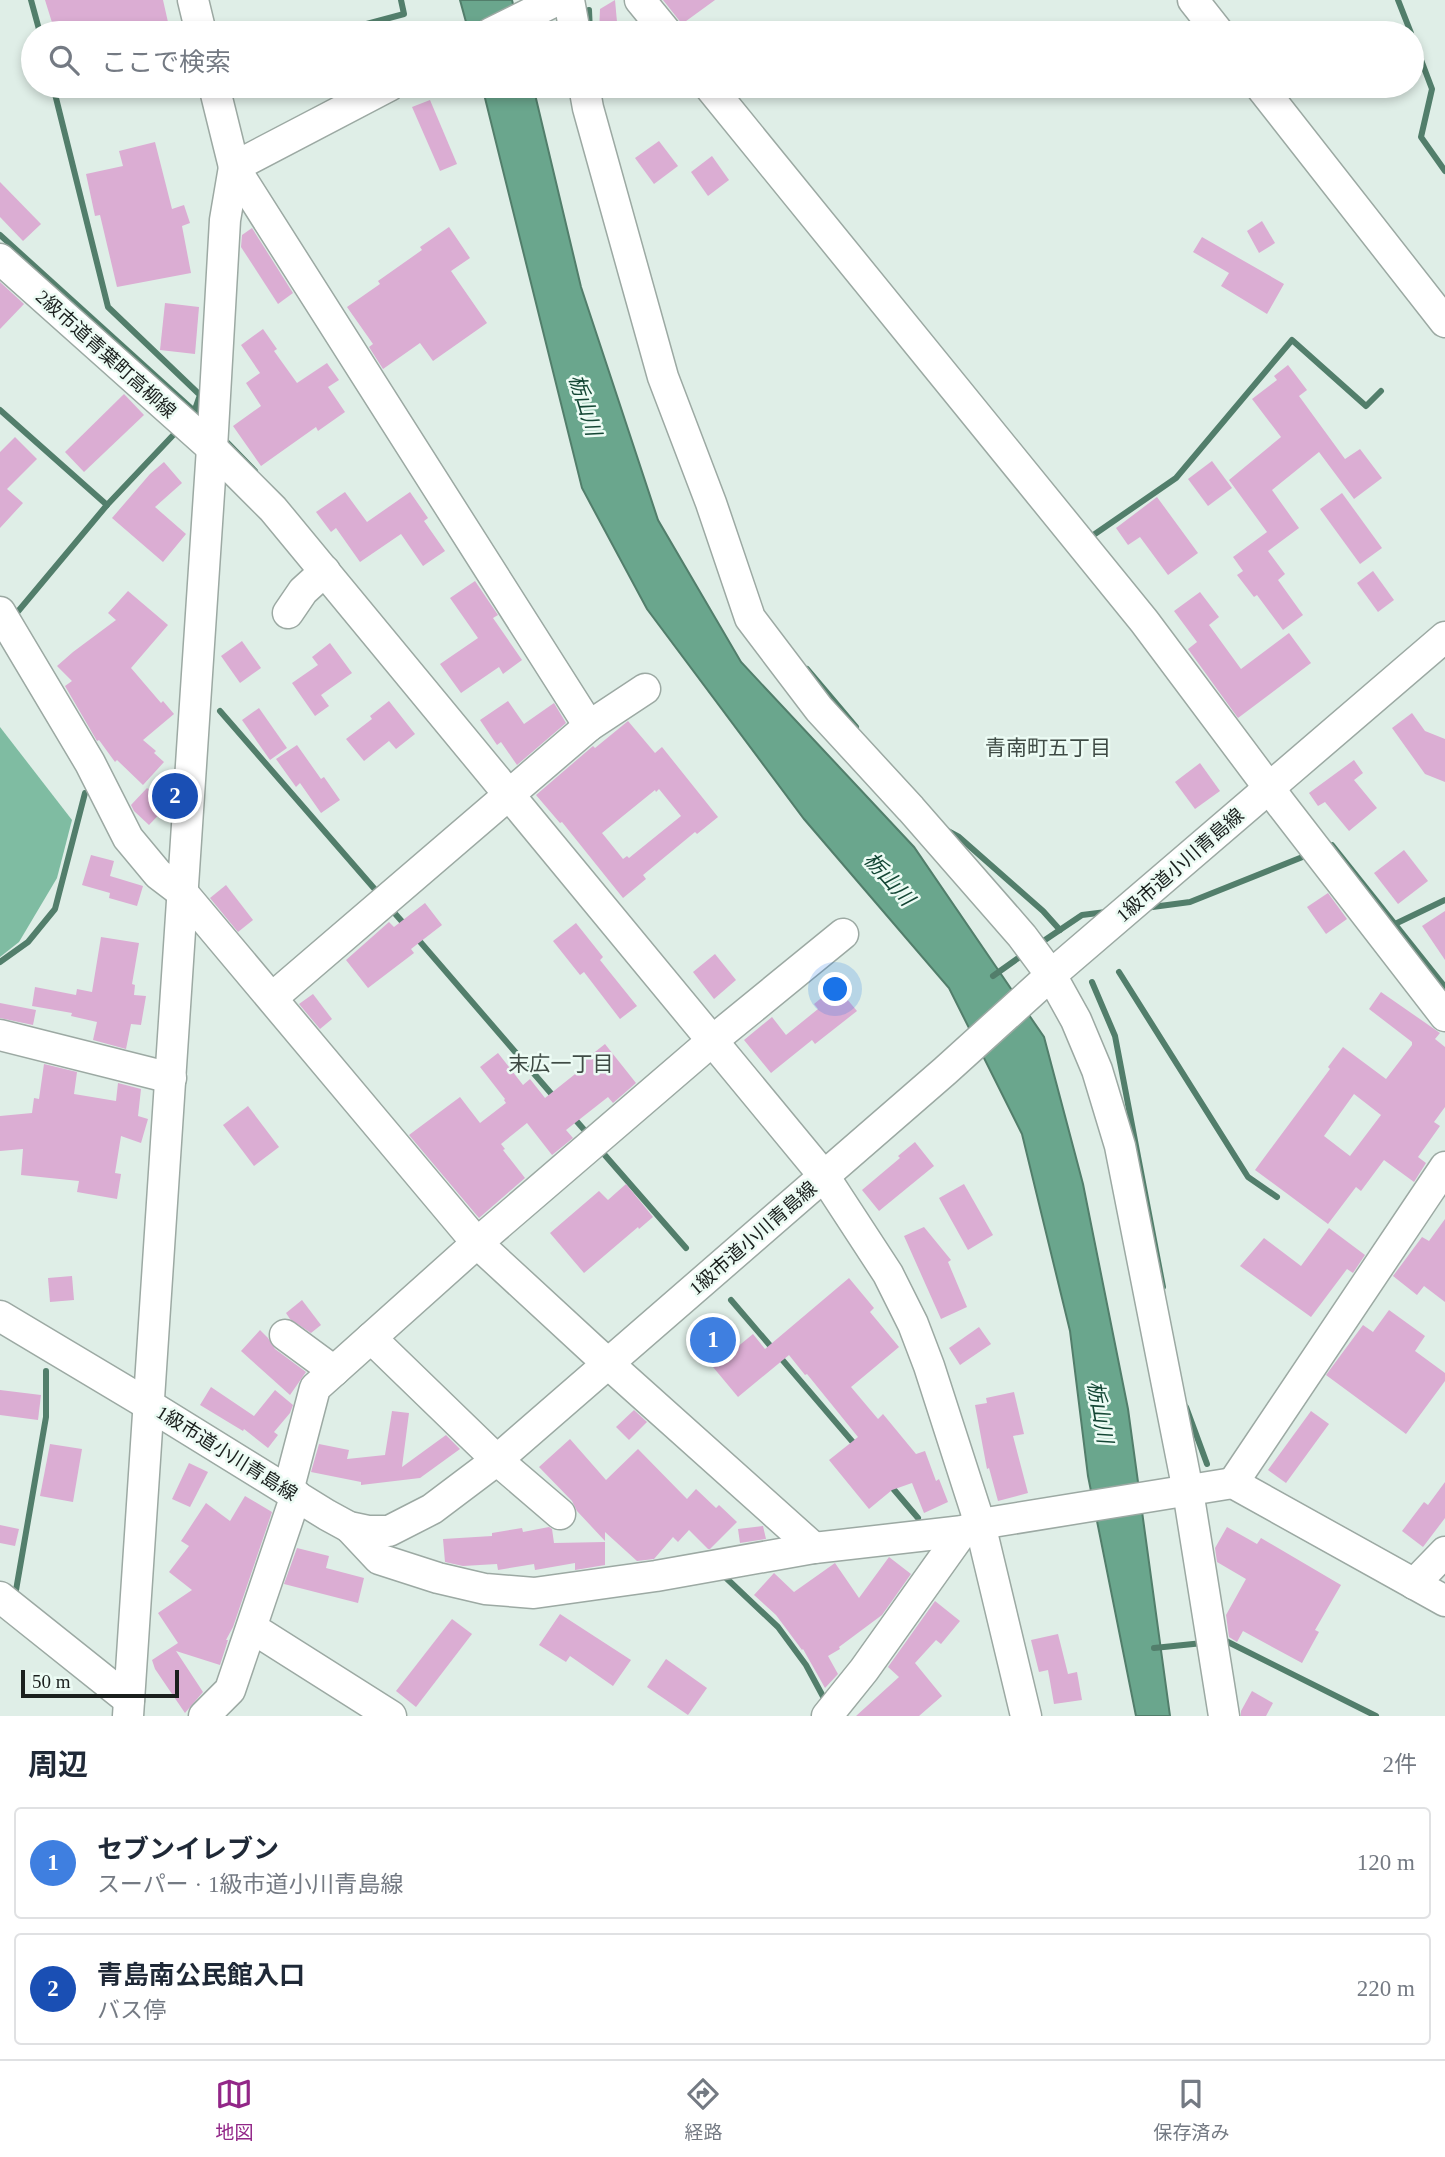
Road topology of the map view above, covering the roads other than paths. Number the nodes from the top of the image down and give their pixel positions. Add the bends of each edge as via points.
1 (193, 0) edge
2 (640, 0) edge
3 (1193, 0) edge
4 (559, 1) edge
5 (198, 21) edge
6 (516, 21) edge
7 (569, 21) edge
8 (657, 21) edge
9 (1210, 21) edge
10 (217, 98) edge
11 (366, 98) edge
12 (586, 98) edge
13 (719, 98) edge
14 (1269, 98) edge
15 (234, 167) junction
16 (0, 259) edge
17 (1445, 322) edge
18 (213, 434) junction
19 (0, 612) edge
20 (1445, 637) edge
21 (645, 689) dead end
22 (589, 726) junction
23 (1270, 788) junction
24 (508, 797) junction
25 (183, 893) junction
26 (843, 934) dead end
27 (1038, 964) junction
28 (272, 998) junction
29 (1445, 1016) edge
30 (0, 1035) edge
31 (719, 1036) junction
32 (171, 1078) junction
33 (1445, 1167) edge
34 (824, 1176) junction
35 (477, 1242) junction
36 (0, 1316) edge
37 (285, 1335) dead end
38 (371, 1338) junction
39 (608, 1364) junction
40 (334, 1371) junction
41 (149, 1405) junction
42 (497, 1460) junction
43 (1233, 1483) junction
44 (1184, 1491) junction
45 (292, 1493) junction
46 (560, 1514) dead end
47 (349, 1527) junction
48 (971, 1528) junction
49 (814, 1548) junction
50 (1445, 1552) edge
51 (1414, 1584) junction
52 (0, 1597) edge
53 (1445, 1601) edge
54 (252, 1628) junction
55 (129, 1708) edge
56 (204, 1716) edge
57 (391, 1716) edge
58 (827, 1716) edge
59 (1026, 1716) edge
60 (1224, 1716) edge

1 - 5 street
2 - 8 street
3 - 9 street
4 - 6 street
4 - 7 street
10 - 15 street
11 - 15 street
12 - 27 street via 663,377 750,618 819,709 911,809
13 - 23 street via 1144,621
14 - 17 street
15 - 18 street via 225,220
15 - 22 street
16 - 18 street, 2級市道青葉町高柳線
18 - 24 street, 2級市道青葉町高柳線 via 273,509 305,592
18 - 25 street
19 - 25 street via 90,763 128,838 158,874
20 - 23 street, 1級市道小川青島線
21 - 22 street
22 - 24 street
23 - 27 street, 1級市道小川青島線 via 1107,929
23 - 29 street
24 - 28 street
24 - 31 street, 2級市道青葉町高柳線
25 - 28 street
25 - 32 street
26 - 31 street
27 - 34 street, 1級市道小川青島線 via 945,1071
27 - 44 street via 1076,1020 1120,1146
28 - 35 street
30 - 32 street
31 - 34 street, 2級市道青葉町高柳線
31 - 35 street
32 - 41 street
33 - 43 street
34 - 39 street, 1級市道小川青島線
34 - 48 street, 2級市道青葉町高柳線 via 888,1274 913,1324 936,1385
35 - 38 street
35 - 39 street
36 - 41 street, 1級市道小川青島線
37 - 40 street
38 - 40 street
38 - 42 street
39 - 42 street, 1級市道小川青島線
39 - 49 street
40 - 45 street via 316,1388
41 - 45 street, 1級市道小川青島線
41 - 55 street
42 - 46 street
42 - 47 street, 1級市道小川青島線 via 432,1510 389,1531
43 - 44 street
43 - 51 street
44 - 48 street
44 - 60 street
45 - 47 street, 1級市道小川青島線
45 - 54 street
47 - 49 street via 379,1559 485,1589 534,1593
48 - 49 street
48 - 58 street
48 - 59 street, 2級市道青葉町高柳線
50 - 51 street
51 - 53 street
52 - 55 street
54 - 56 street via 230,1690
54 - 57 street

